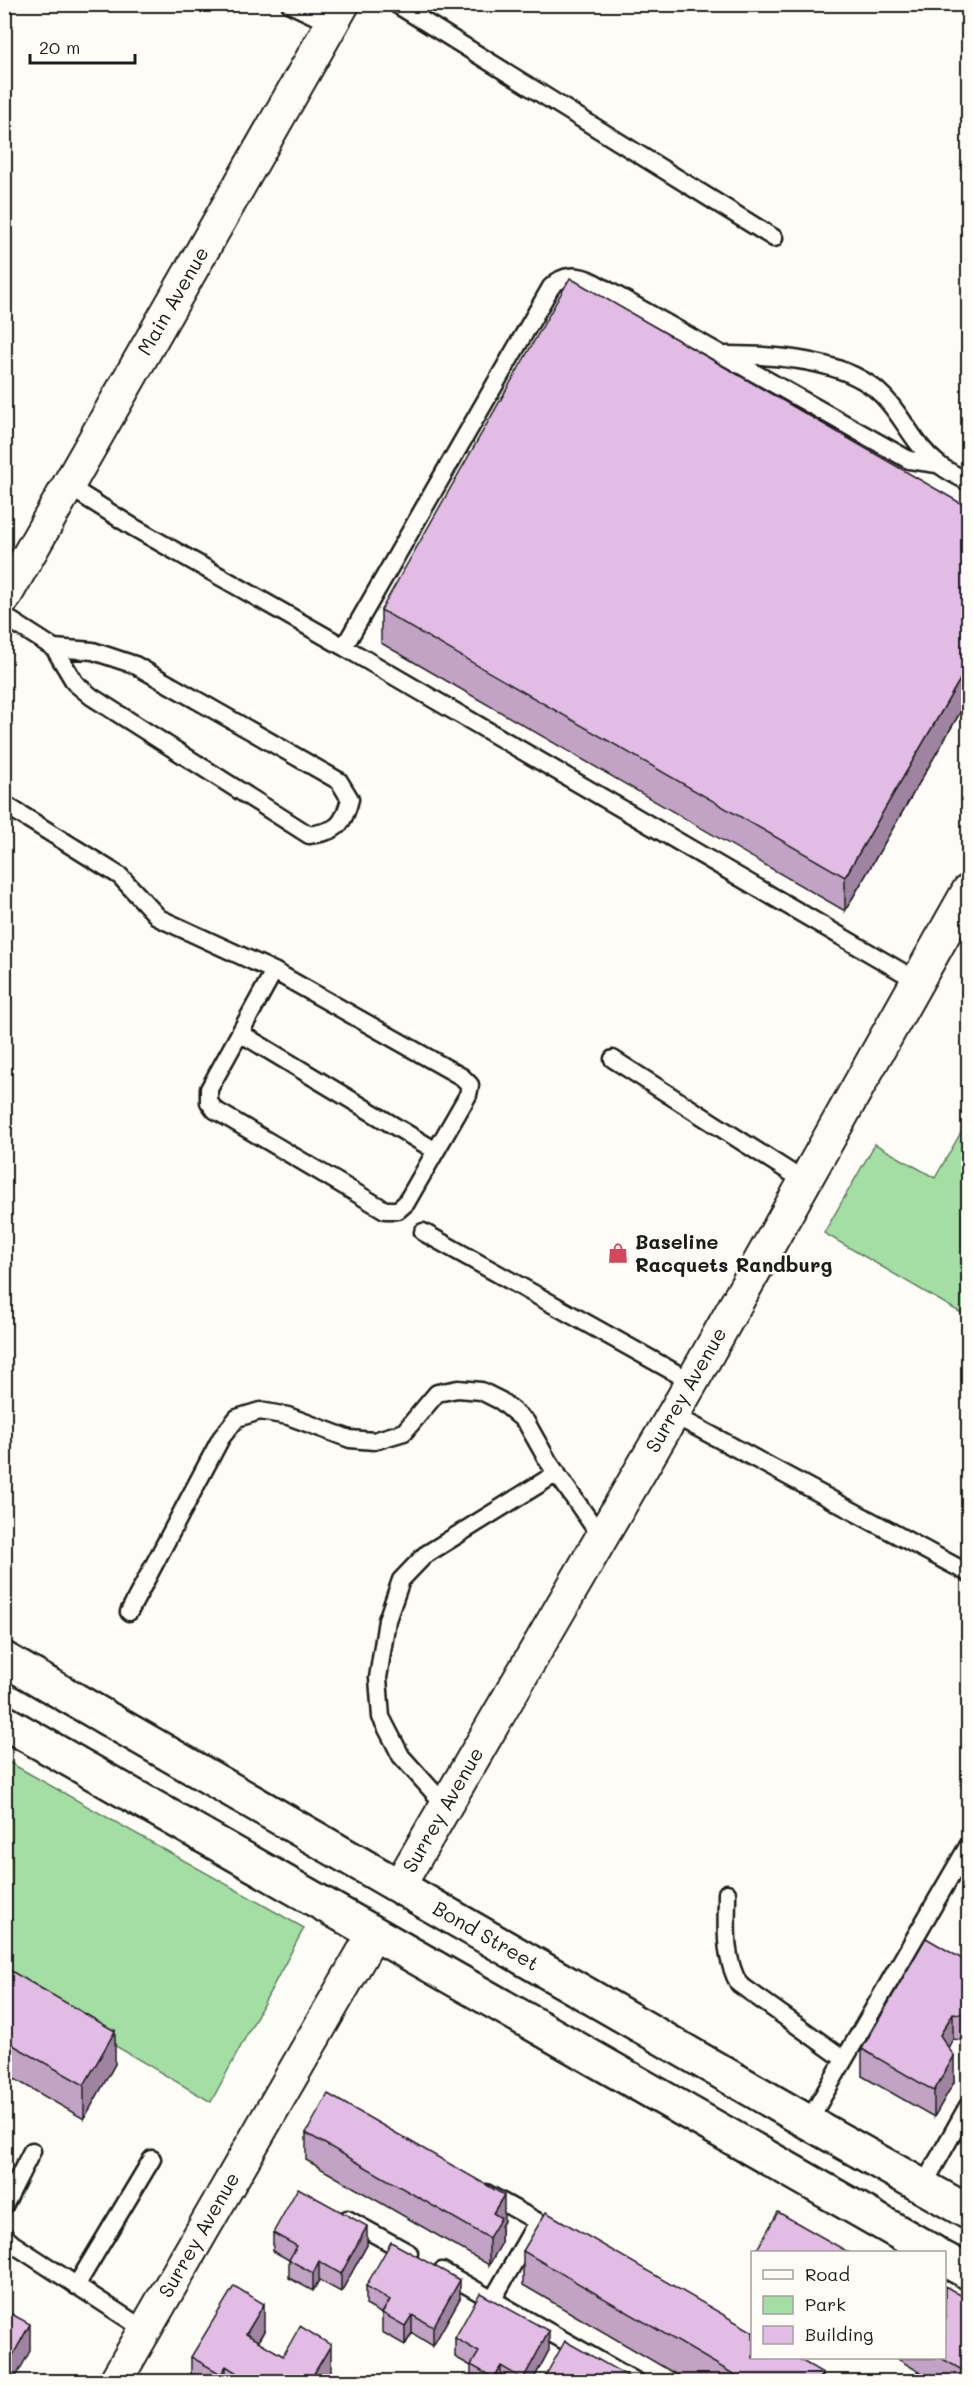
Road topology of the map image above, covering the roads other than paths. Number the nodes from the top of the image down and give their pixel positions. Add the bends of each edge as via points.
1 (290, 4) edge
2 (396, 4) edge
3 (337, 14) edge
4 (774, 238) dead end
5 (727, 355) junction
6 (937, 464) junction
7 (969, 482) edge
8 (68, 486) junction
9 (4, 598) edge
10 (4, 616) edge
11 (344, 647) junction
12 (54, 648) junction
13 (4, 804) edge
14 (969, 891) edge
15 (274, 971) junction
16 (916, 980) junction
17 (240, 1033) junction
18 (613, 1059) dead end
19 (436, 1151) junction
20 (804, 1181) junction
21 (423, 1232) dead end
22 (692, 1382) junction
23 (672, 1414) junction
24 (557, 1473) junction
25 (601, 1537) junction
26 (969, 1573) edge
27 (129, 1612) dead end
28 (4, 1659) edge
29 (4, 1722) edge
30 (446, 1805) junction
31 (969, 1846) edge
32 (399, 1886) junction
33 (727, 1893) dead end
34 (374, 1933) junction
35 (844, 2059) junction
36 (969, 2106) edge
37 (808, 2122) junction
38 (32, 2151) dead end
39 (152, 2159) dead end
40 (923, 2186) junction
41 (476, 2187) edge
42 (4, 2206) edge
43 (969, 2212) edge
44 (347, 2219) edge
45 (537, 2222) junction
46 (4, 2236) edge
47 (568, 2239) edge
48 (930, 2251) edge
49 (946, 2260) edge
50 (969, 2272) edge
51 (76, 2286) junction
52 (494, 2299) junction
53 (145, 2330) junction
54 (115, 2382) edge
55 (637, 2382) edge

1 - 3 lane
2 - 4 lane
3 - 8 street, Main Avenue
5 - 6 lane via 756,376 804,398 909,460
5 - 6 lane via 768,355 807,362 867,383 900,415
5 - 11 lane via 584,277 557,281
6 - 7 lane
8 - 9 street, Main Avenue
8 - 11 lane
10 - 12 lane
11 - 16 lane
12 - 12 lane via 93,651 135,665 339,781 350,799 345,818 331,831 309,835 92,697 75,683
13 - 15 lane via 120,876 159,918
14 - 16 street, Surrey Avenue
15 - 17 lane
15 - 19 lane via 470,1085
16 - 20 street, Surrey Avenue
17 - 19 lane
17 - 19 lane via 209,1089 209,1102 215,1110 385,1210 398,1210 406,1203
18 - 20 lane
20 - 22 street, Surrey Avenue
21 - 22 lane
22 - 23 street, Surrey Avenue
23 - 25 street, Surrey Avenue
23 - 26 lane
24 - 25 lane
24 - 27 lane via 526,1422 501,1401 481,1391 458,1389 437,1393 404,1432 374,1441 350,1439 288,1416 260,1411 237,1418 221,1438
24 - 30 lane via 425,1555 401,1580 387,1620 378,1678 381,1717 401,1755
25 - 30 street, Surrey Avenue
28 - 32 street, Bond Street
29 - 34 street
30 - 32 street, Surrey Avenue
31 - 35 lane
32 - 37 street, Bond Street
33 - 35 lane via 726,1948 739,1984
34 - 48 street
34 - 53 street, Surrey Avenue
35 - 37 lane
36 - 40 lane
37 - 40 street, Bond Street
38 - 42 lane
39 - 51 lane
40 - 43 street, Bond Street
41 - 45 lane
44 - 52 lane
45 - 47 lane
45 - 52 lane
46 - 51 lane
49 - 50 street
51 - 53 lane
52 - 55 lane
53 - 54 street, Surrey Avenue

